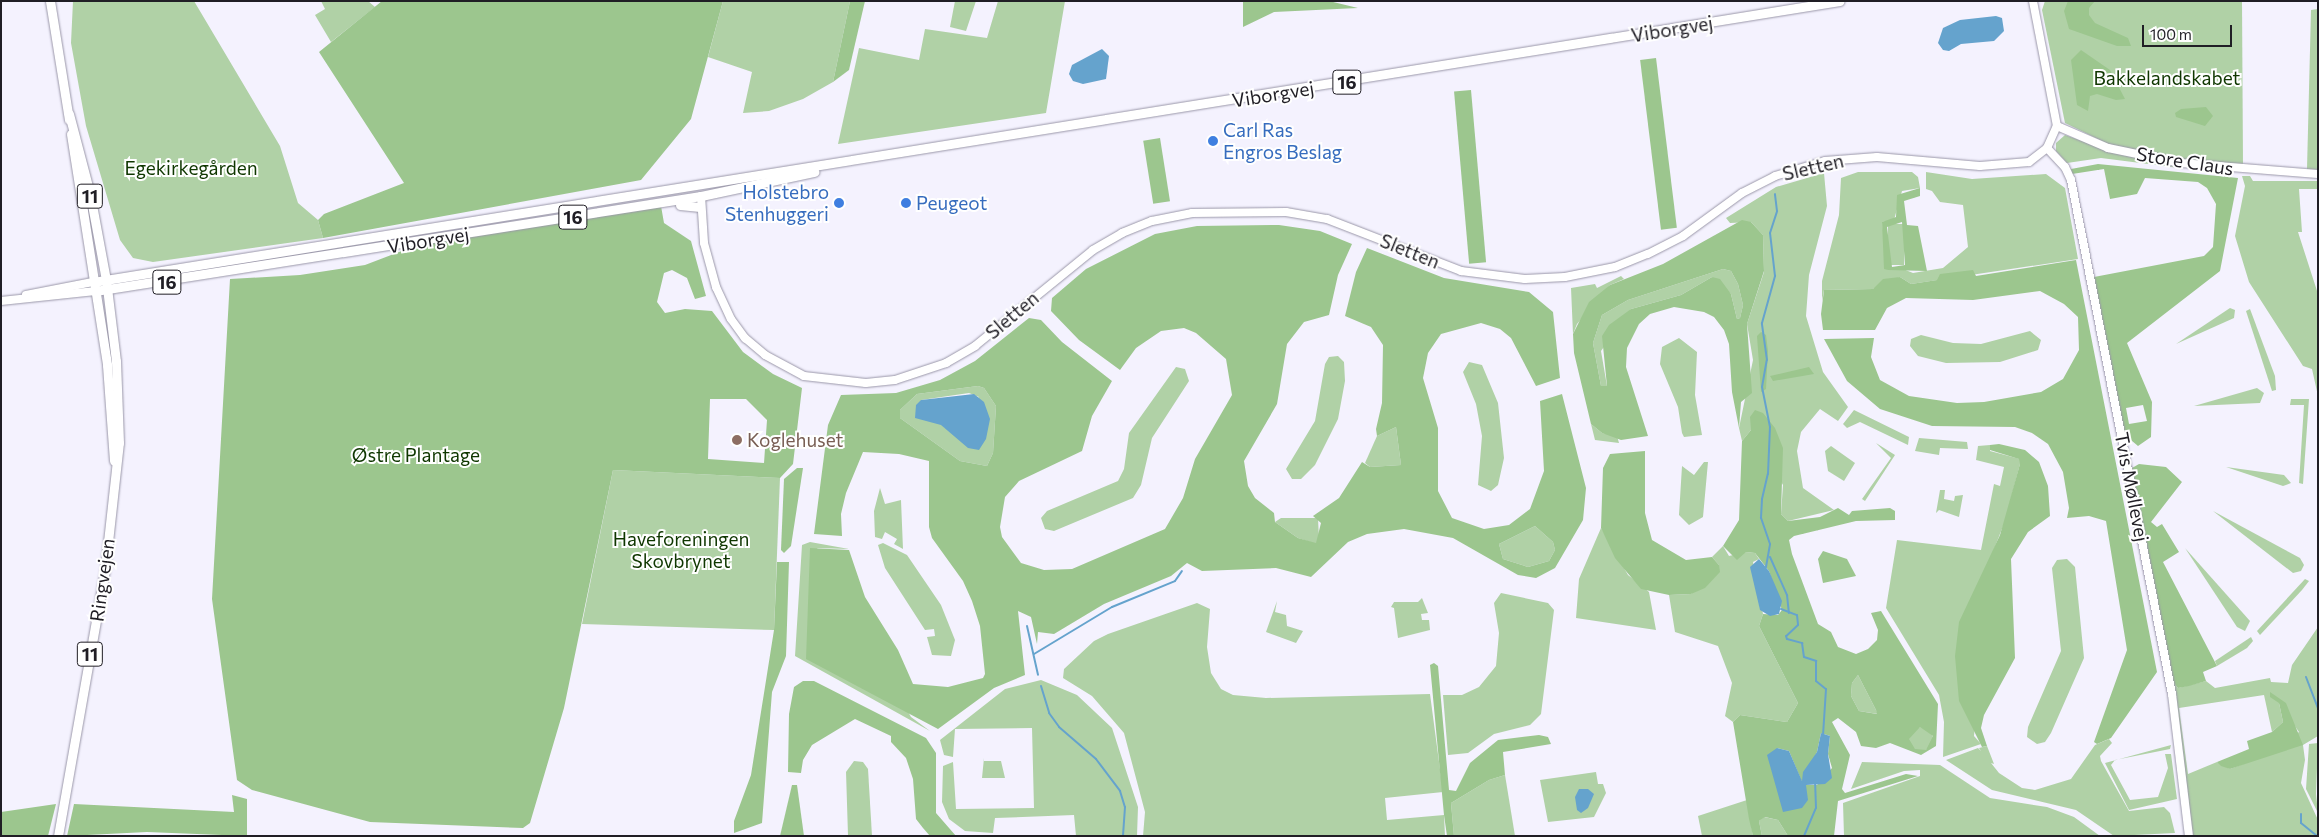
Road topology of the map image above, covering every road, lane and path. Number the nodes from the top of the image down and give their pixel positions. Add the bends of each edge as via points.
1 (50, 1) edge
2 (1840, 1) edge
3 (2034, 1) edge
4 (2039, 1) edge
5 (2038, 13) junction
6 (69, 114) junction
7 (2057, 126) junction
8 (2047, 148) junction
9 (853, 162) junction
10 (2318, 174) edge
11 (761, 175) junction
12 (701, 193) junction
13 (612, 206) junction
14 (700, 207) junction
15 (711, 264) junction
16 (107, 285) junction
17 (94, 287) junction
18 (1, 300) edge
19 (115, 471) junction
20 (58, 836) edge
21 (2189, 836) edge

1 - 6 main road, Ringvejen / 11
2 - 9 main road, Viborgvej / 16
3 - 5 street
4 - 5 street
5 - 7 street
6 - 16 main road, Ringvejen / 11 via 90,194
6 - 17 main road, Ringvejen / 11
7 - 8 street
7 - 10 street, Store Claus via 2108,148 2181,163
8 - 15 street, Sletten via 2035,159 2013,165 1877,157 1825,161 1798,168 1742,194 1683,236 1648,254 1615,267 1565,277 1525,279 1461,271 1327,219 1286,212 1184,215 1152,221 1093,250 975,346 946,363 895,380 866,384 804,376 765,355 731,319
8 - 21 street, Tvis Møllevej via 2065,167 2074,196 2172,694
9 - 11 main road, Viborgvej / 16
9 - 12 main road, Viborgvej / 16
11 - 12 main road
11 - 13 main road, Viborgvej / 16
12 - 13 main road
12 - 14 street, Sletten
12 - 15 street, Sletten
13 - 14 main road via 688,204
13 - 16 main road, Viborgvej / 16
14 - 15 street, Sletten
16 - 17 main road, Viborgvej / 16
16 - 19 main road, Ringvejen / 11 via 118,392 120,443
17 - 18 street, Viborgvej
17 - 19 main road, Ringvejen / 11 via 107,364
19 - 20 main road, Ringvejen / 11 via 105,569

